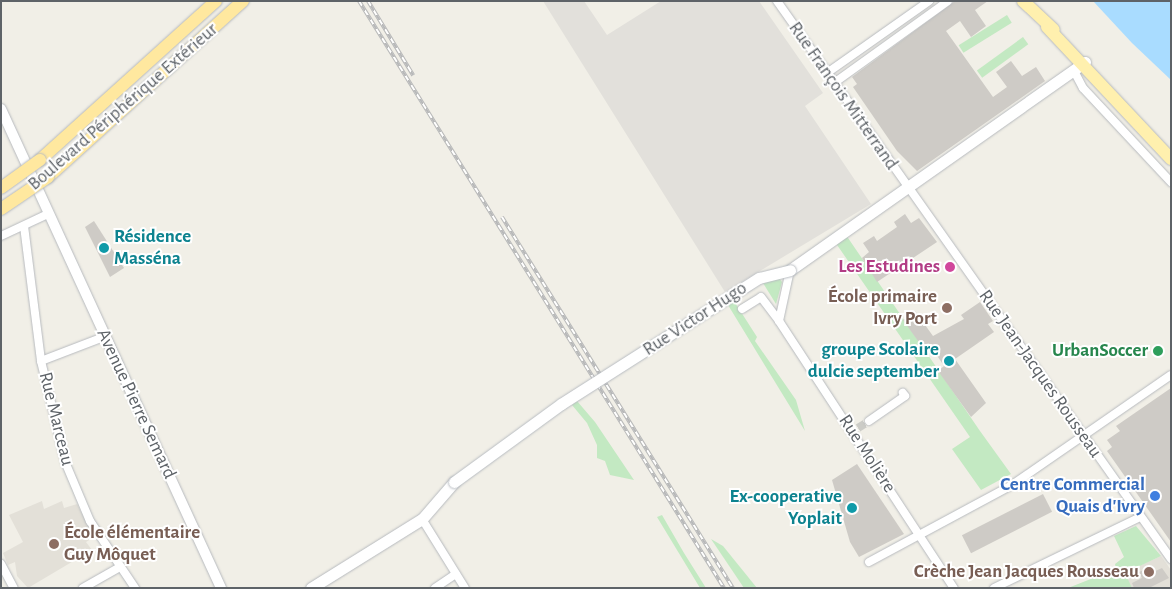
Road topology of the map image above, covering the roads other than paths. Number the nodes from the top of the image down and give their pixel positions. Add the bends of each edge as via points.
1 (216, 1) edge
2 (243, 1) edge
3 (777, 1) edge
4 (948, 1) edge
5 (1023, 1) edge
6 (926, 2) edge
7 (933, 12) junction
8 (1080, 66) junction
9 (827, 73) junction
10 (834, 83) junction
11 (1, 109) edge
12 (1171, 159) edge
13 (1171, 182) edge
14 (1, 188) edge
15 (909, 190) junction
16 (1, 209) edge
17 (50, 217) junction
18 (24, 230) junction
19 (1, 236) edge
20 (790, 270) junction
21 (742, 308) dead end
22 (779, 321) junction
23 (104, 338) junction
24 (41, 361) junction
25 (1171, 375) edge
26 (903, 394) dead end
27 (869, 421) tunnel mouth
28 (1084, 436) junction
29 (1140, 517) junction
30 (422, 519) junction
31 (919, 534) junction
32 (1171, 559) edge
33 (869, 562) dead end
34 (1, 564) edge
35 (120, 567) junction
36 (456, 574) junction
37 (14, 588) edge
38 (83, 588) edge
39 (135, 588) edge
40 (221, 588) edge
41 (311, 588) edge
42 (435, 588) edge
43 (465, 588) edge
44 (954, 588) edge
45 (994, 588) edge

1 - 14 highway, bridge via 56,146
2 - 16 highway, Boulevard Périphérique Extérieur, bridge via 65,162
3 - 9 street, Rue François Mitterrand
4 - 7 street
5 - 8 main road
6 - 7 street
6 - 9 street
7 - 10 street
8 - 12 main road
8 - 13 street via 1083,88
8 - 15 main road, Rue Victor Hugo
9 - 10 street, Rue François Mitterrand
10 - 15 street, Rue François Mitterrand
11 - 17 street, Avenue Pierre Semard
15 - 20 main road, Rue Victor Hugo
15 - 28 street, Rue Jean-Jacques Rousseau
17 - 18 street
17 - 23 street, Avenue Pierre Semard
18 - 19 street
18 - 24 street, Rue Marceau
20 - 22 street
20 - 30 main road, Rue Victor Hugo, bridge via 759,278 561,404 454,482
21 - 22 street, Rue Molière via 762,297
22 - 31 street, Rue Molière via 855,430
23 - 24 street
23 - 40 street, Avenue Pierre Semard
24 - 35 street, Rue Marceau via 69,472 90,521
25 - 28 street
26 - 27 street via 905,396 880,410
28 - 29 street, Rue Jean-Jacques Rousseau
28 - 31 street via 1012,485
29 - 32 street, Rue Jean-Jacques Rousseau
29 - 45 street
30 - 36 street
30 - 41 main road, Rue Victor Hugo
31 - 33 street
31 - 44 street, Rue Molière
34 - 37 street
35 - 38 street
35 - 39 street, Rue Marceau
36 - 42 street
36 - 43 street

